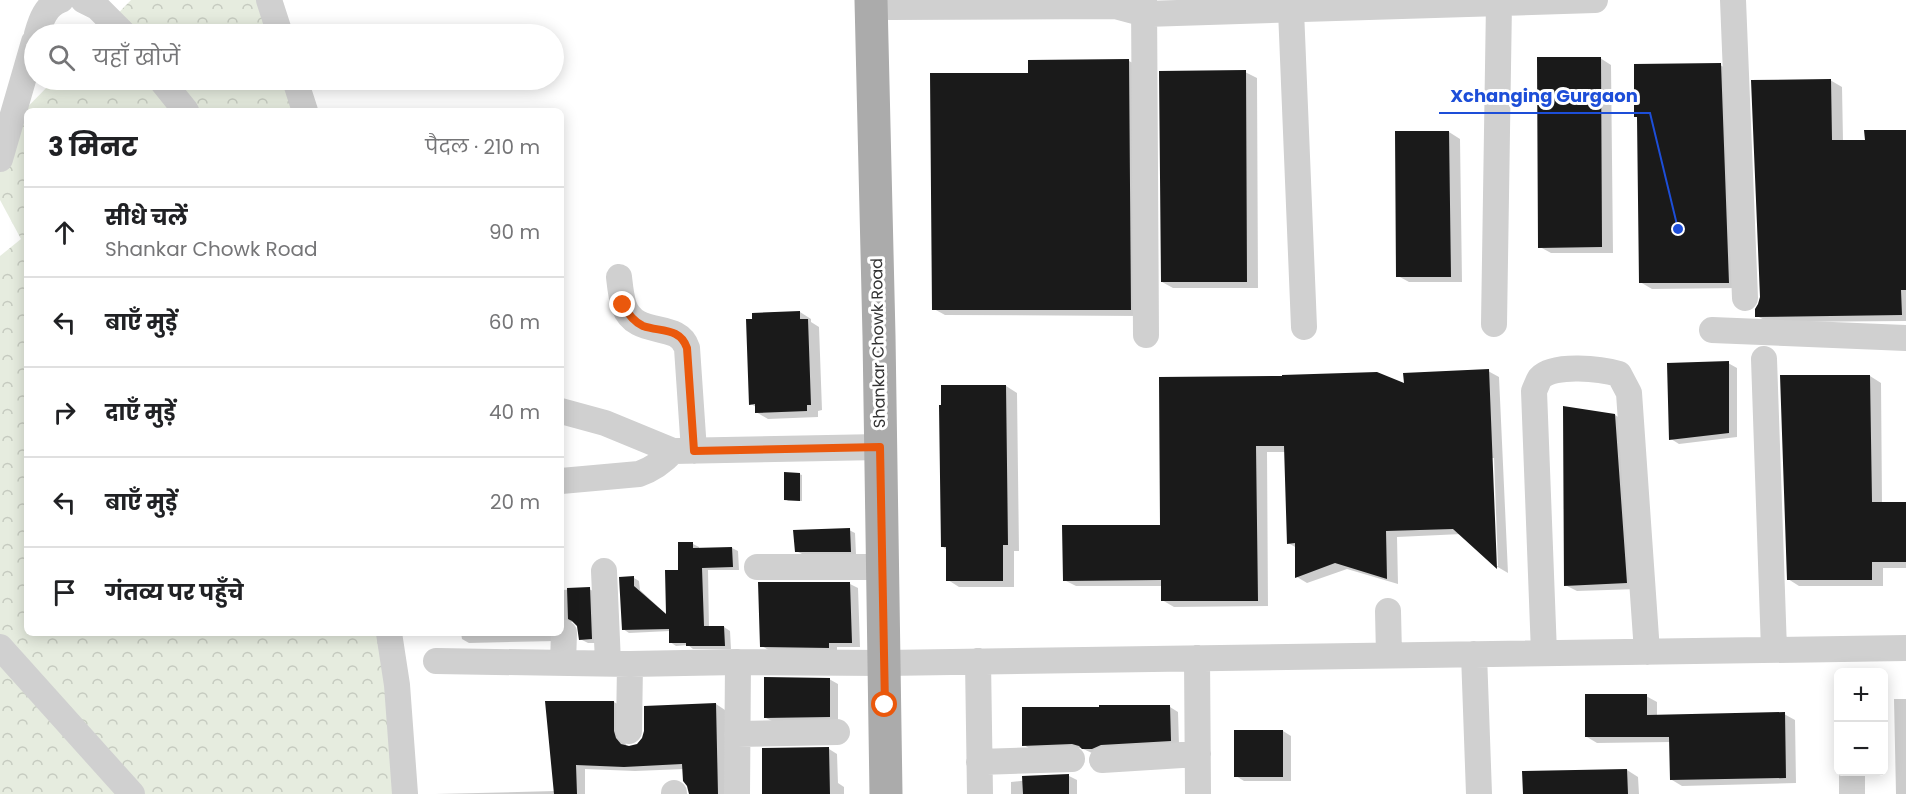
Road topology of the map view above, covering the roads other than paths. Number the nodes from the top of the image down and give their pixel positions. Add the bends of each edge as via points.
1 (61, 0) edge
2 (83, 0) edge
3 (269, 0) edge
4 (1595, 0) edge
5 (1733, 0) edge
6 (1534, 1) edge
7 (883, 2) edge
8 (1115, 3) edge
9 (1393, 3) edge
10 (1499, 3) junction
11 (1144, 7) edge
12 (1291, 10) junction
13 (40, 24) edge
14 (114, 24) edge
15 (277, 24) edge
16 (24, 76) edge
17 (169, 90) edge
18 (298, 90) edge
19 (184, 108) edge
20 (304, 108) edge
21 (0, 159) edge
22 (619, 277) dead end
23 (1745, 298) dead end
24 (1494, 324) dead end
25 (1304, 327) dead end
26 (1712, 330) dead end
27 (1146, 335) dead end
28 (1906, 338) edge
29 (1764, 359) dead end
30 (564, 412) edge
31 (880, 447) junction
32 (684, 451) junction
33 (564, 481) edge
34 (757, 567) dead end
35 (882, 567) junction
36 (604, 571) dead end
37 (1388, 611) dead end
38 (389, 636) edge
39 (564, 636) edge
40 (0, 647) edge
41 (1906, 648) edge
42 (1773, 650) junction
43 (1647, 652) junction
44 (1544, 653) junction
45 (1474, 654) junction
46 (1389, 655) junction
47 (1197, 658) junction
48 (436, 661) dead end
49 (978, 661) junction
50 (1849, 661) edge
51 (738, 662) junction
52 (892, 662) junction
53 (563, 663) junction
54 (619, 663) junction
55 (629, 731) dead end
56 (837, 732) dead end
57 (737, 734) junction
58 (1198, 754) junction
59 (1072, 759) dead end
60 (1102, 760) dead end
61 (979, 762) junction
62 (1852, 776) edge
63 (132, 794) edge
64 (405, 794) edge
65 (736, 794) edge
66 (886, 794) edge
67 (901, 794) edge
68 (980, 794) edge
69 (1198, 794) edge
70 (1479, 794) edge
71 (1852, 794) edge

1 - 13 street via 42,15
2 - 14 street
3 - 15 street
4 - 6 street
5 - 23 street
6 - 10 street
7 - 8 street
7 - 31 main road, Shankar Chowk Road
7 - 52 main road, Shankar Chowk Road
8 - 11 street
9 - 10 street
9 - 12 street
10 - 24 street
11 - 12 street
11 - 27 street
12 - 25 street
16 - 21 street
17 - 19 street
18 - 20 street
22 - 32 street via 623,305 629,316 641,325 678,334 685,340
26 - 28 street
29 - 42 street
30 - 32 street
31 - 32 street
31 - 35 main road, Shankar Chowk Road
32 - 33 street via 639,474
34 - 35 street
35 - 52 main road, Shankar Chowk Road
36 - 54 street
37 - 46 street
38 - 64 street
39 - 53 street
40 - 63 street
41 - 50 street
42 - 43 street
42 - 50 street
43 - 44 street
43 - 44 street via 1629,393 1619,374 1603,370 1554,370 1540,378 1534,391
44 - 45 street
45 - 46 street
45 - 70 street
46 - 47 street
47 - 49 street
47 - 58 street
48 - 53 street
49 - 52 street
49 - 61 street
51 - 52 street
51 - 54 street
51 - 57 street
52 - 66 main road, Shankar Chowk Road
52 - 67 main road, Shankar Chowk Road
53 - 54 street
54 - 55 street
56 - 57 street
57 - 65 street
58 - 60 street
58 - 69 street
59 - 61 street
61 - 68 street
62 - 71 street

